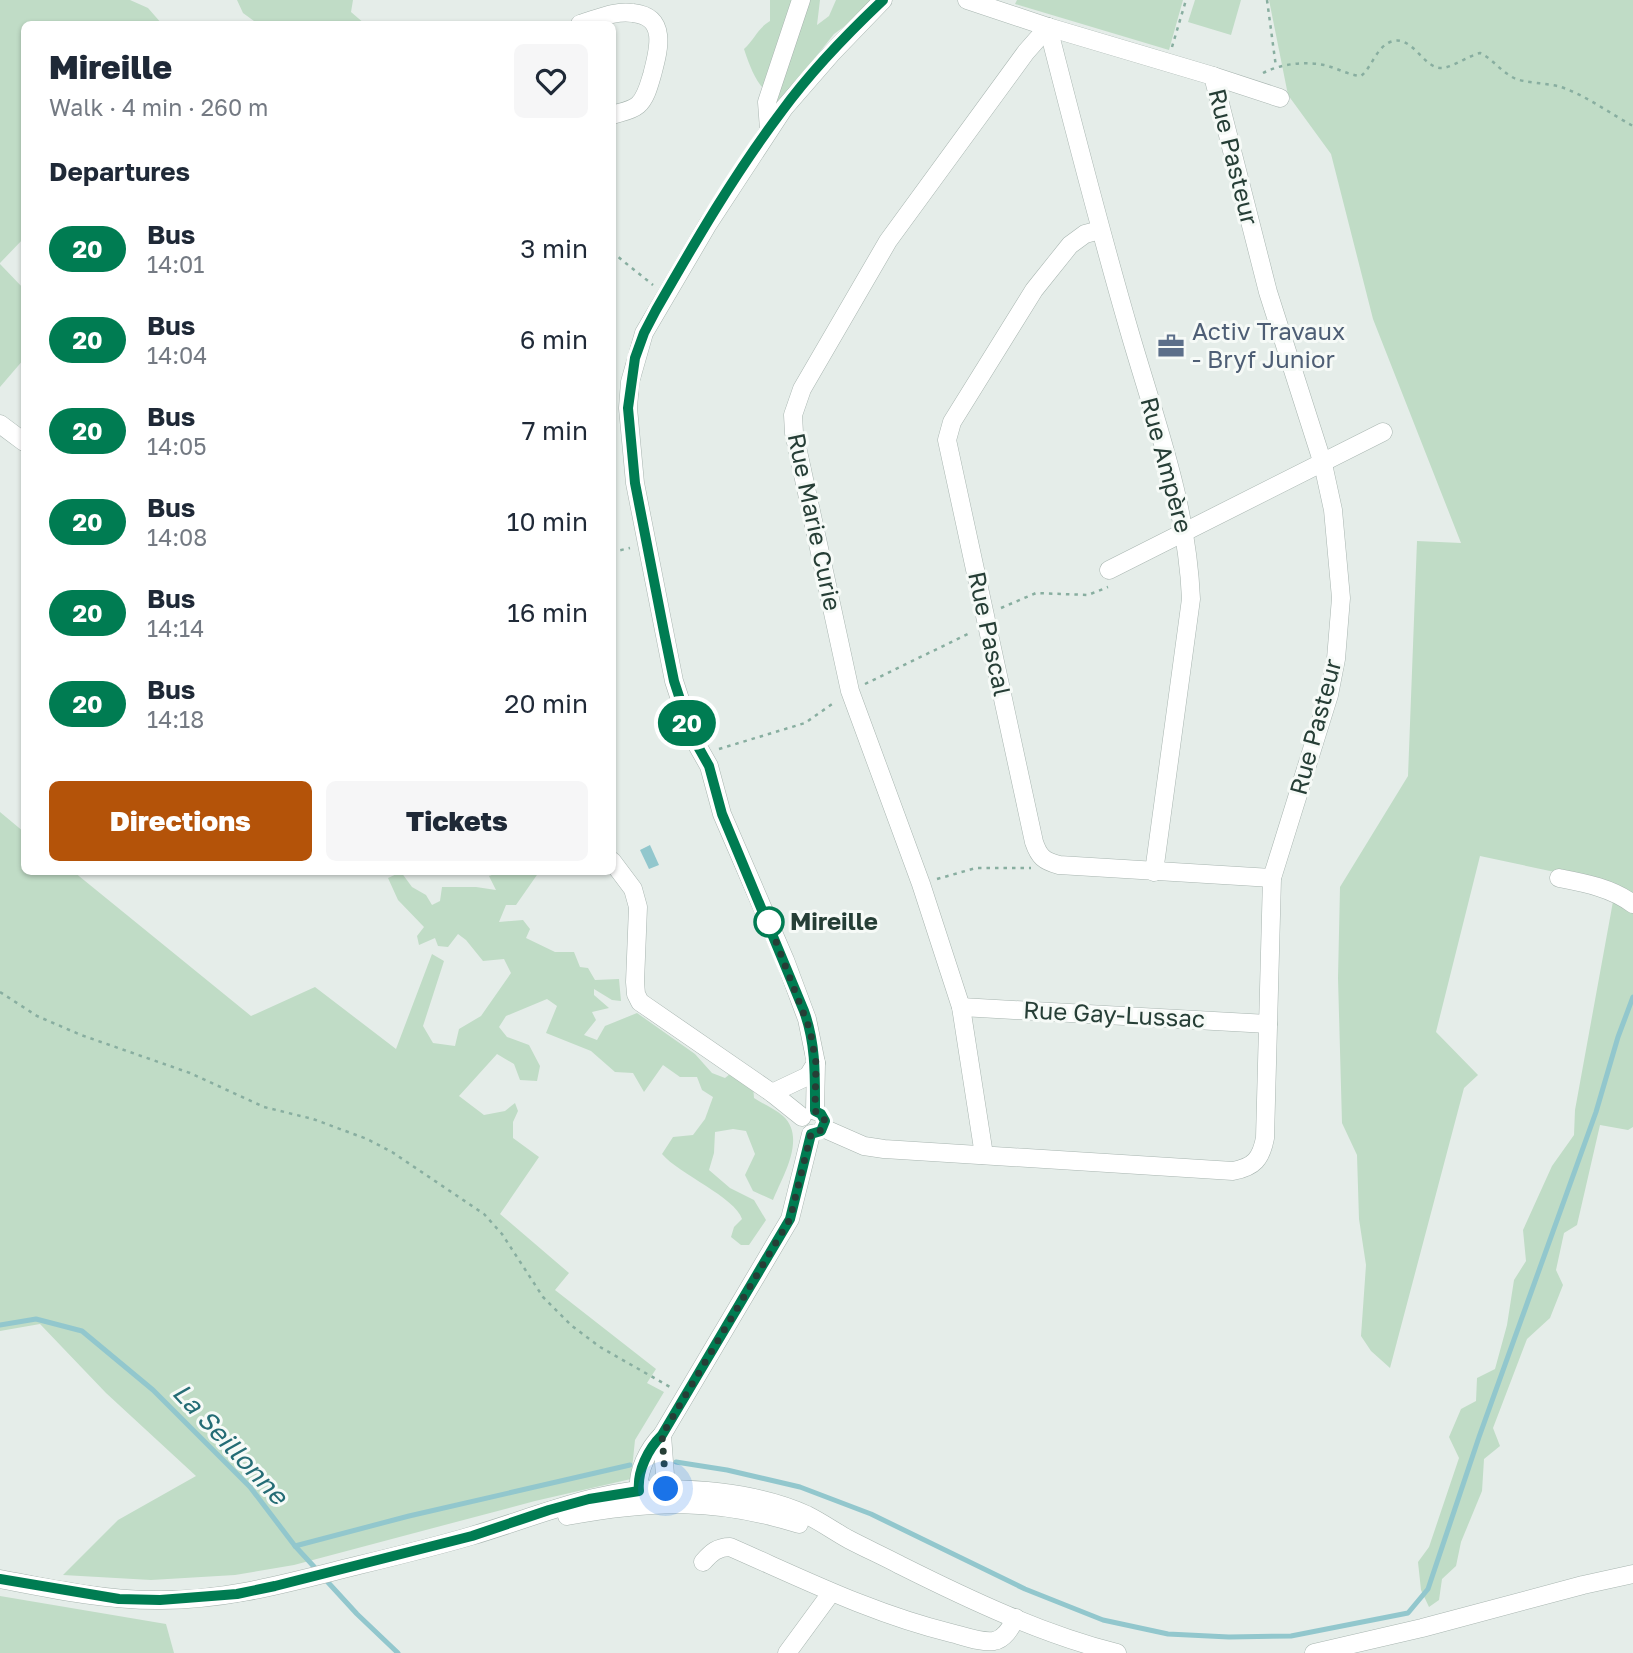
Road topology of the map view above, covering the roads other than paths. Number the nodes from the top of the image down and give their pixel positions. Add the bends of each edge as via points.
1 (801, 0) edge
2 (883, 0) edge
3 (967, 0) edge
4 (590, 21) edge
5 (1048, 27) junction
6 (1213, 76) junction
7 (1280, 98) dead end
8 (616, 114) edge
9 (769, 129) junction
10 (1100, 230) junction
11 (0, 424) edge
12 (1383, 432) dead end
13 (21, 440) edge
14 (1324, 464) junction
15 (1185, 532) junction
16 (1109, 570) road end
17 (616, 866) edge
18 (1154, 872) junction
19 (1272, 878) junction
20 (1559, 878) dead end
21 (1633, 904) edge
22 (961, 1007) junction
23 (1268, 1024) junction
24 (816, 1063) junction
25 (772, 1093) junction
26 (808, 1114) junction
27 (817, 1131) junction
28 (984, 1155) junction
29 (662, 1435) junction
30 (666, 1489) junction
31 (645, 1497) junction
32 (851, 1541) junction
33 (703, 1562) dead end
34 (1633, 1574) edge
35 (0, 1579) edge
36 (831, 1593) junction
37 (1016, 1619) junction
38 (788, 1653) edge
39 (1117, 1653) edge
40 (1314, 1653) edge

1 - 9 street via 767,102
2 - 9 street
3 - 5 street, Rue Pasteur
4 - 8 street via 620,12 636,13 648,18 659,37 646,94 639,105
5 - 6 street, Rue Pasteur
5 - 10 street
5 - 22 street, Rue Marie Curie via 888,241 802,389 793,415 850,691
6 - 7 street
6 - 14 street, Rue Pasteur via 1268,292
9 - 24 street via 644,333 635,358 628,408 635,483 674,681 692,736 709,766 722,814 804,1011
10 - 15 street, Rue Ampère
10 - 18 street, Rue Pascal via 1070,245 1034,290 952,422 949,453 1038,854 1059,864
11 - 13 street
12 - 14 street
14 - 15 street
14 - 19 street, Rue Pasteur via 1341,598 1336,659
15 - 16 street
15 - 18 street, Rue Ampère via 1191,599
17 - 25 street via 633,889 638,907 635,982 640,1002
18 - 19 street
19 - 23 street, Rue Pasteur
20 - 21 street via 1590,884
22 - 23 street, Rue Gay-Lussac
22 - 28 street, Rue Marie Curie
23 - 28 street, Rue Pasteur via 1263,1152 1247,1168 1233,1171
24 - 25 street via 808,1076
24 - 26 street
25 - 26 street
26 - 27 street via 802,1128
27 - 28 street, Rue Pasteur via 874,1147
27 - 29 street via 790,1219
29 - 30 street
29 - 31 street via 652,1445 641,1471
30 - 31 street
30 - 32 street via 720,1492 777,1505 807,1515
31 - 32 street via 760,1513
31 - 35 street via 275,1586 201,1598 119,1599
32 - 37 street
33 - 36 street via 721,1547 730,1547
34 - 40 street
36 - 37 street via 902,1620 979,1640 996,1641
36 - 38 street
37 - 39 street

